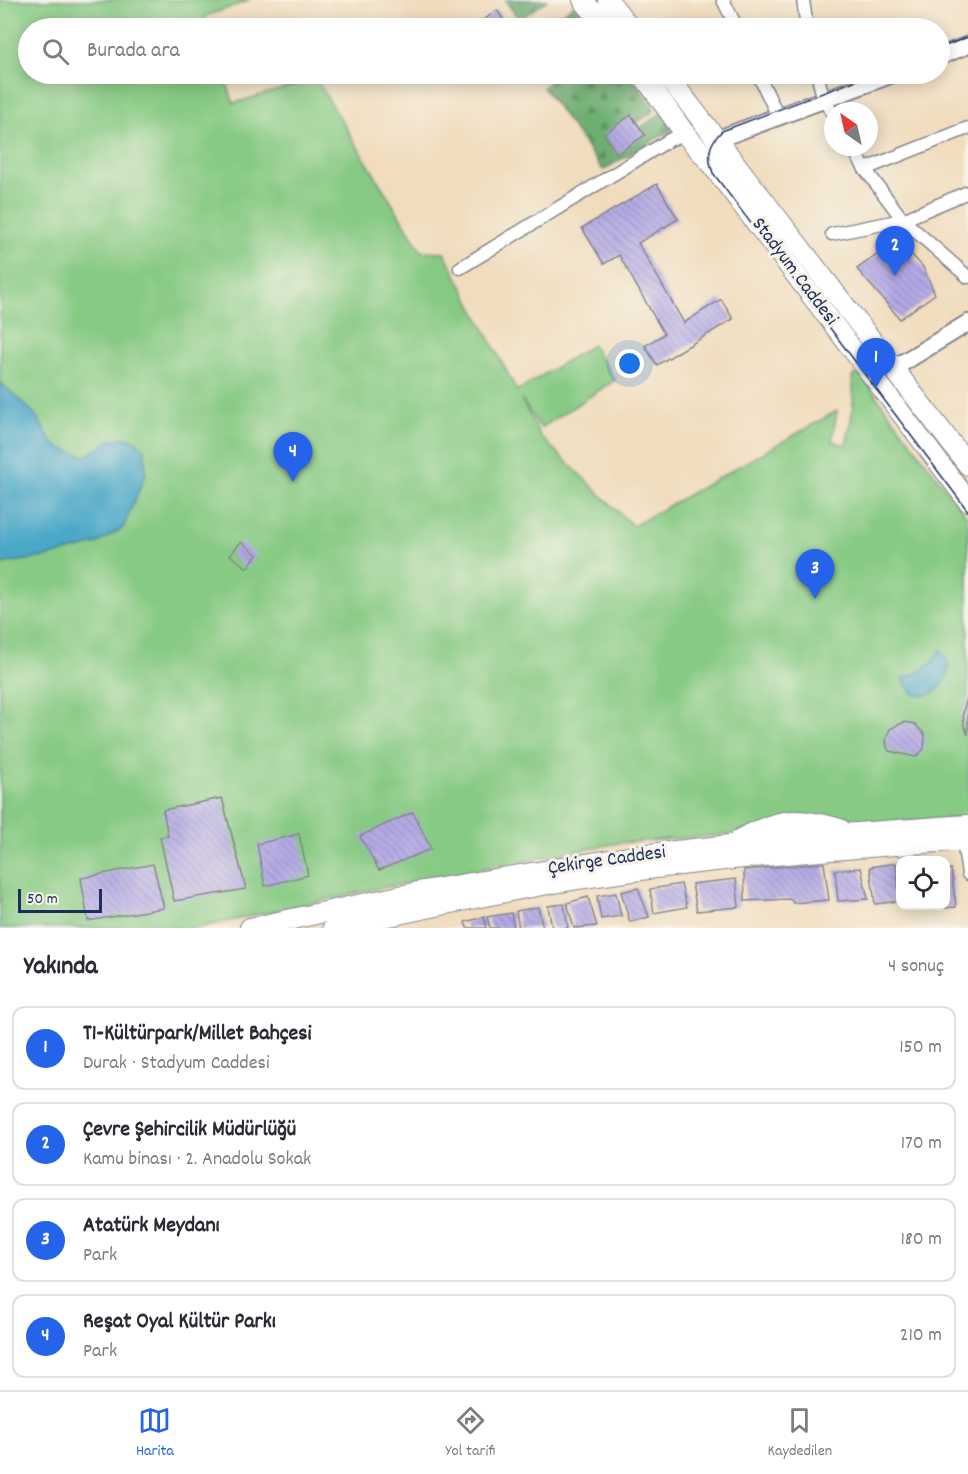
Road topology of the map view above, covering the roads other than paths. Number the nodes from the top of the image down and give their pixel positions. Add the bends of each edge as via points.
1 (583, 0) edge
2 (608, 0) edge
3 (723, 0) edge
4 (803, 0) edge
5 (598, 18) edge
6 (622, 18) edge
7 (732, 18) edge
8 (806, 18) edge
9 (968, 45) edge
10 (950, 52) edge
11 (649, 84) edge
12 (674, 84) edge
13 (763, 84) edge
14 (821, 84) edge
15 (874, 84) edge
16 (827, 102) edge
17 (839, 102) edge
18 (824, 108) edge
19 (778, 116) junction
20 (968, 128) edge
21 (687, 135) junction
22 (718, 139) junction
23 (857, 156) edge
24 (865, 169) junction
25 (968, 192) edge
26 (903, 220) junction
27 (832, 234) dead end
28 (460, 268) dead end
29 (968, 278) edge
30 (968, 322) edge
31 (894, 368) junction
32 (968, 465) edge
33 (968, 501) edge
34 (966, 835) edge
35 (968, 873) edge
36 (250, 928) edge
37 (333, 928) edge

1 - 5 main road
2 - 6 main road
3 - 7 street
4 - 8 street
9 - 10 main road
11 - 21 main road, Stadyum Caddesi
12 - 22 main road
13 - 19 street
14 - 16 street
15 - 17 main road
18 - 19 main road
19 - 22 main road
20 - 24 street
21 - 28 street via 671,139
21 - 33 main road, Stadyum Caddesi
22 - 31 main road
23 - 24 street
24 - 26 street
25 - 26 street
26 - 27 street
26 - 29 street
30 - 31 main road
31 - 32 main road
34 - 35 street
34 - 36 main road, Çekirge Caddesi via 852,833 640,855 423,891
34 - 37 main road, Çekirge Caddesi via 628,872 483,896

